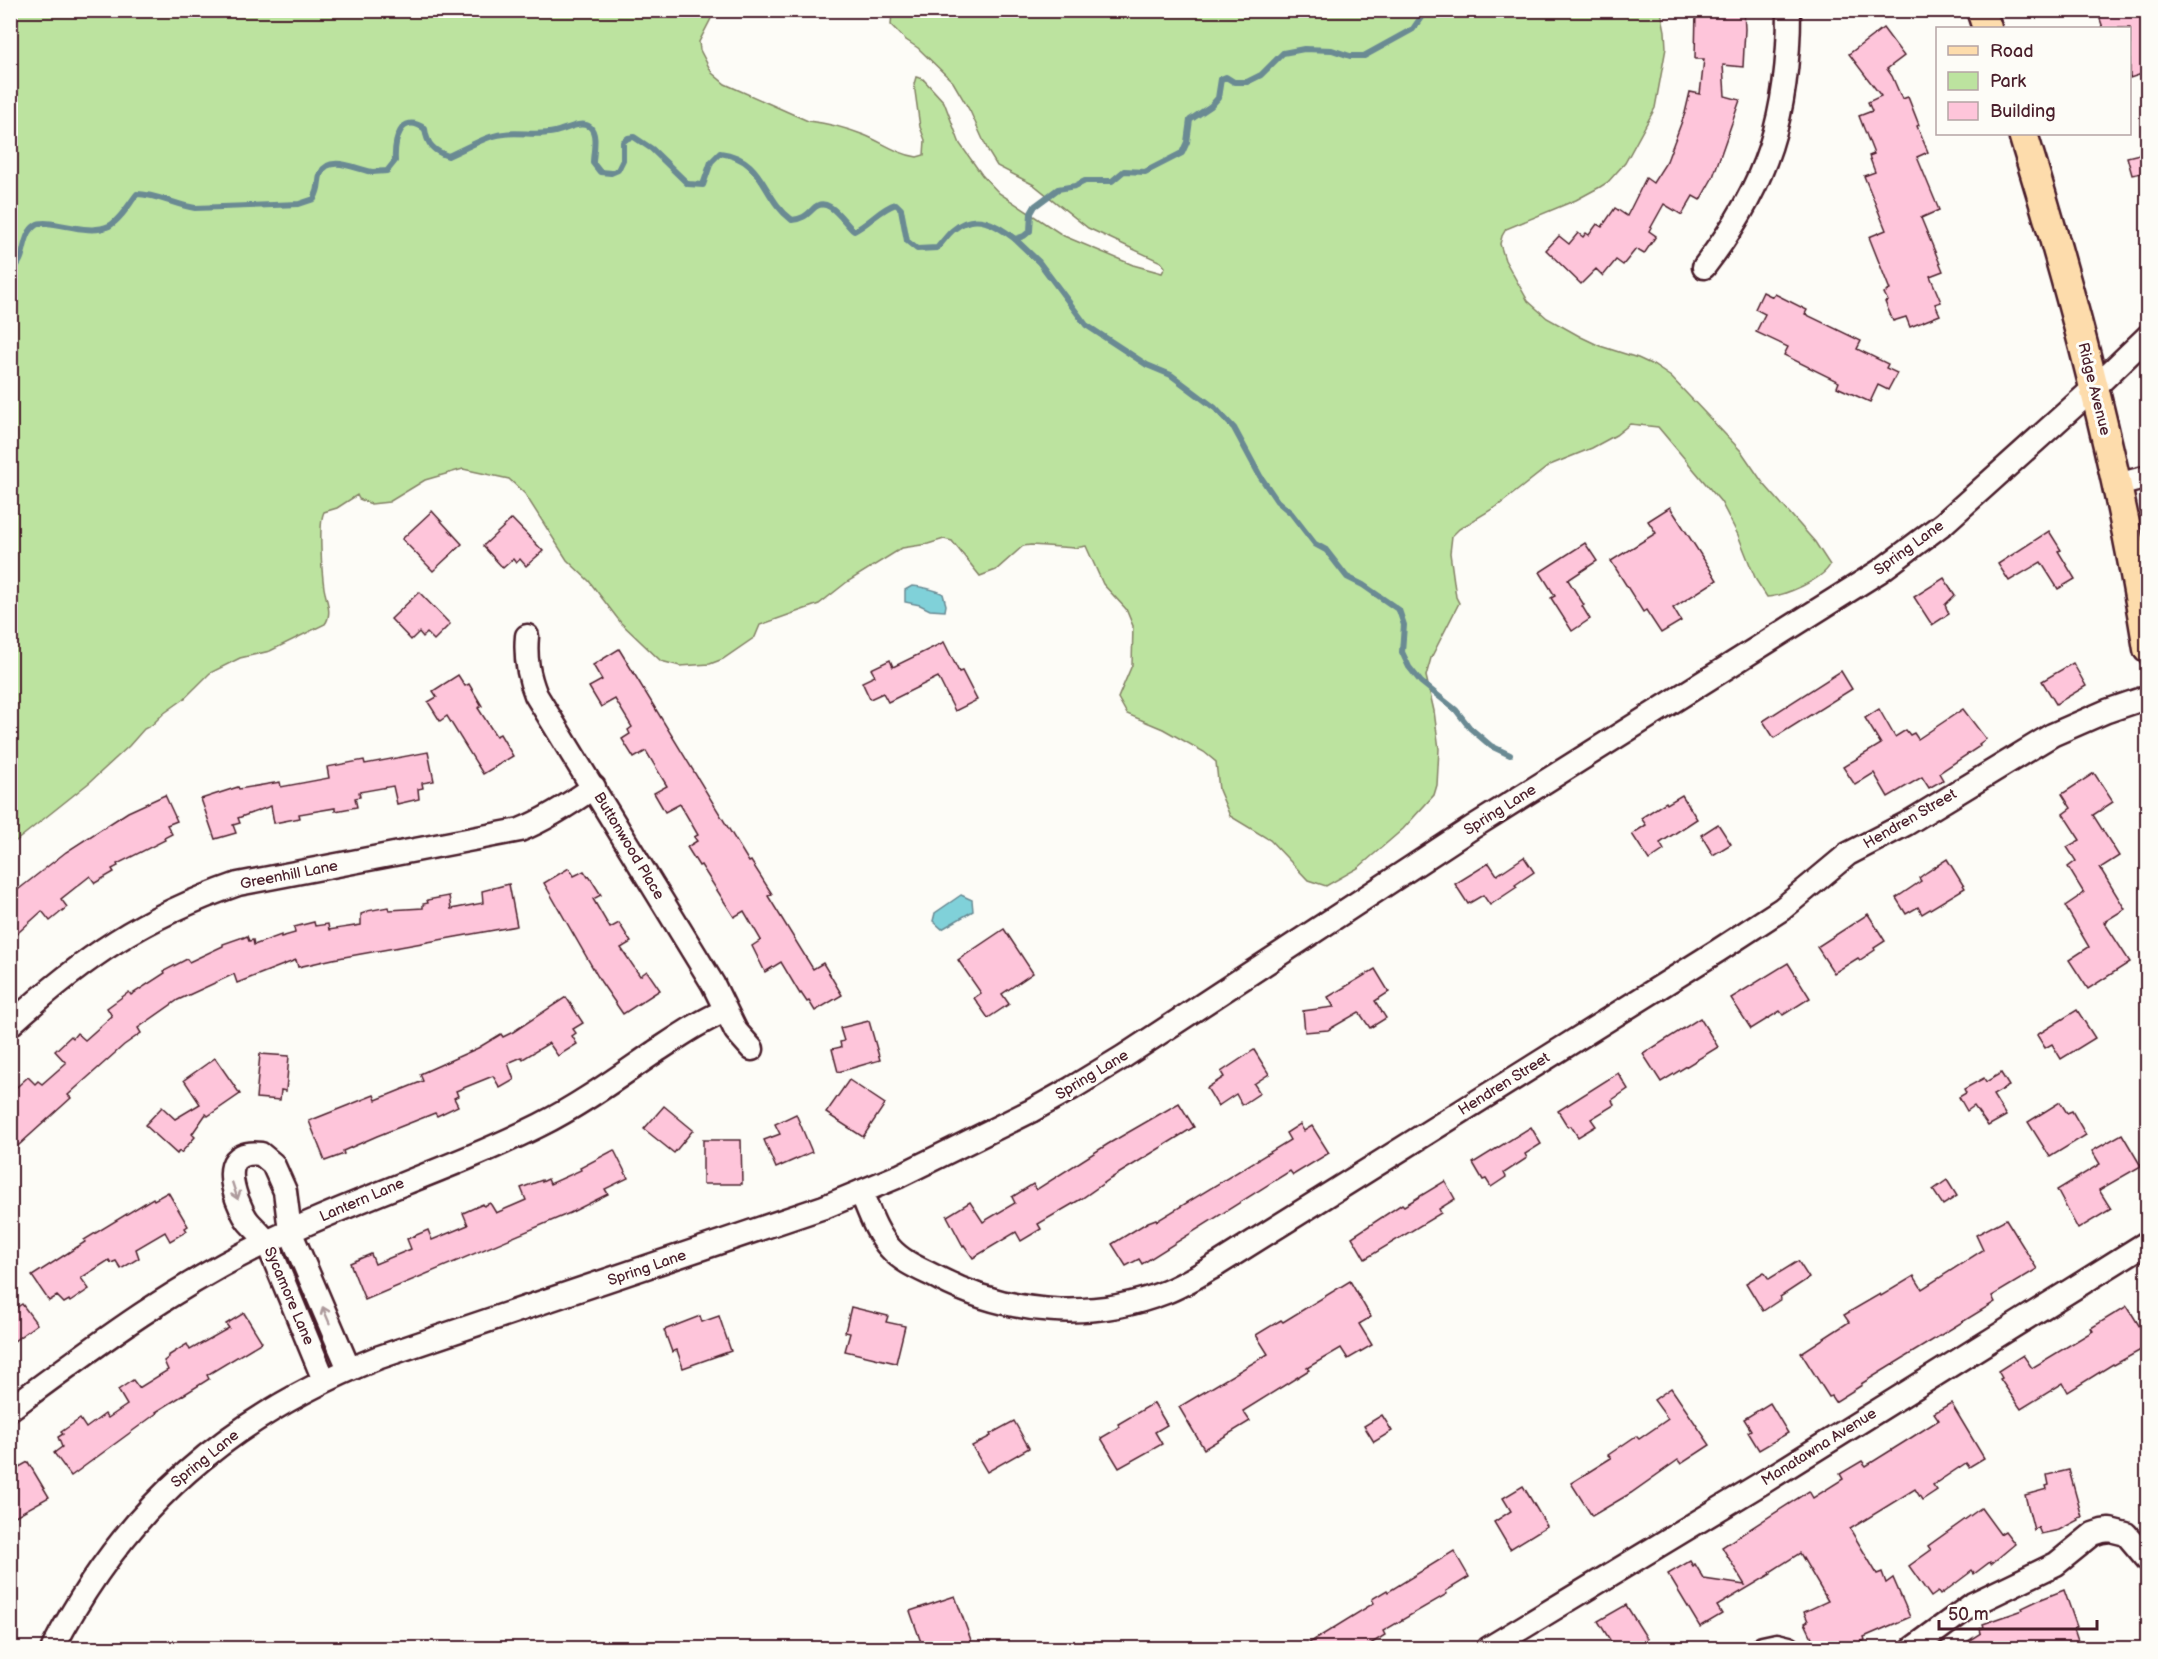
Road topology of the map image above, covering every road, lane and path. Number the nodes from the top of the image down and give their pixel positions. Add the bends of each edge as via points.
1 (1789, 10) edge
2 (1981, 10) edge
3 (1987, 27) edge
4 (2023, 135) edge
5 (1704, 267) dead end
6 (2148, 336) edge
7 (2094, 388) junction
8 (2148, 477) edge
9 (2117, 485) junction
10 (527, 636) dead end
11 (2148, 649) edge
12 (2148, 697) edge
13 (594, 787) junction
14 (725, 1011) junction
15 (10, 1025) edge
16 (752, 1049) dead end
17 (861, 1192) junction
18 (290, 1231) junction
19 (267, 1242) junction
20 (2148, 1242) edge
21 (349, 1369) junction
22 (324, 1380) junction
23 (10, 1408) edge
24 (2148, 1560) edge
25 (53, 1648) edge
26 (1489, 1648) edge
27 (1763, 1648) edge
28 (1789, 1648) edge
29 (1913, 1648) edge

1 - 5 street via 1783,101 1772,146 1747,204
2 - 3 main road
4 - 7 main road, Ridge Avenue
6 - 7 street, Spring Lane
7 - 9 main road, Ridge Avenue
7 - 17 street, Spring Lane via 1944,524 1880,571 1473,827 1072,1088 991,1132
8 - 9 street
9 - 11 main road, Ridge Avenue
10 - 13 street, Buttonwood Place via 525,656 536,695
12 - 17 street, Hendren Street via 2052,735 1906,824 1848,854 1782,909 1719,950 1218,1264 1167,1292 1121,1306 1070,1311 1015,1306 970,1293 898,1257 881,1237
13 - 14 street, Buttonwood Place via 713,984
13 - 15 street, Greenhill Lane via 542,821 520,830 238,884 202,897 146,922 106,947
14 - 16 street, Buttonwood Place
14 - 18 street, Lantern Lane via 691,1028 542,1124
17 - 21 street, Spring Lane
18 - 19 street, Lantern Lane
18 -> 19 street, Sycamore Lane via 285,1191 273,1164 261,1154 245,1155 232,1169 232,1183 247,1220
21 -> 18 street, Sycamore Lane
19 - 22 street, Sycamore Lane
19 - 23 street, Lantern Lane via 115,1330
20 - 26 street, Manatawna Avenue
21 - 22 street, Spring Lane
22 - 25 street, Spring Lane via 240,1430 171,1485 107,1559
24 - 29 street via 2126,1534 2110,1530 2093,1534 2056,1564 1973,1604
27 - 28 street

